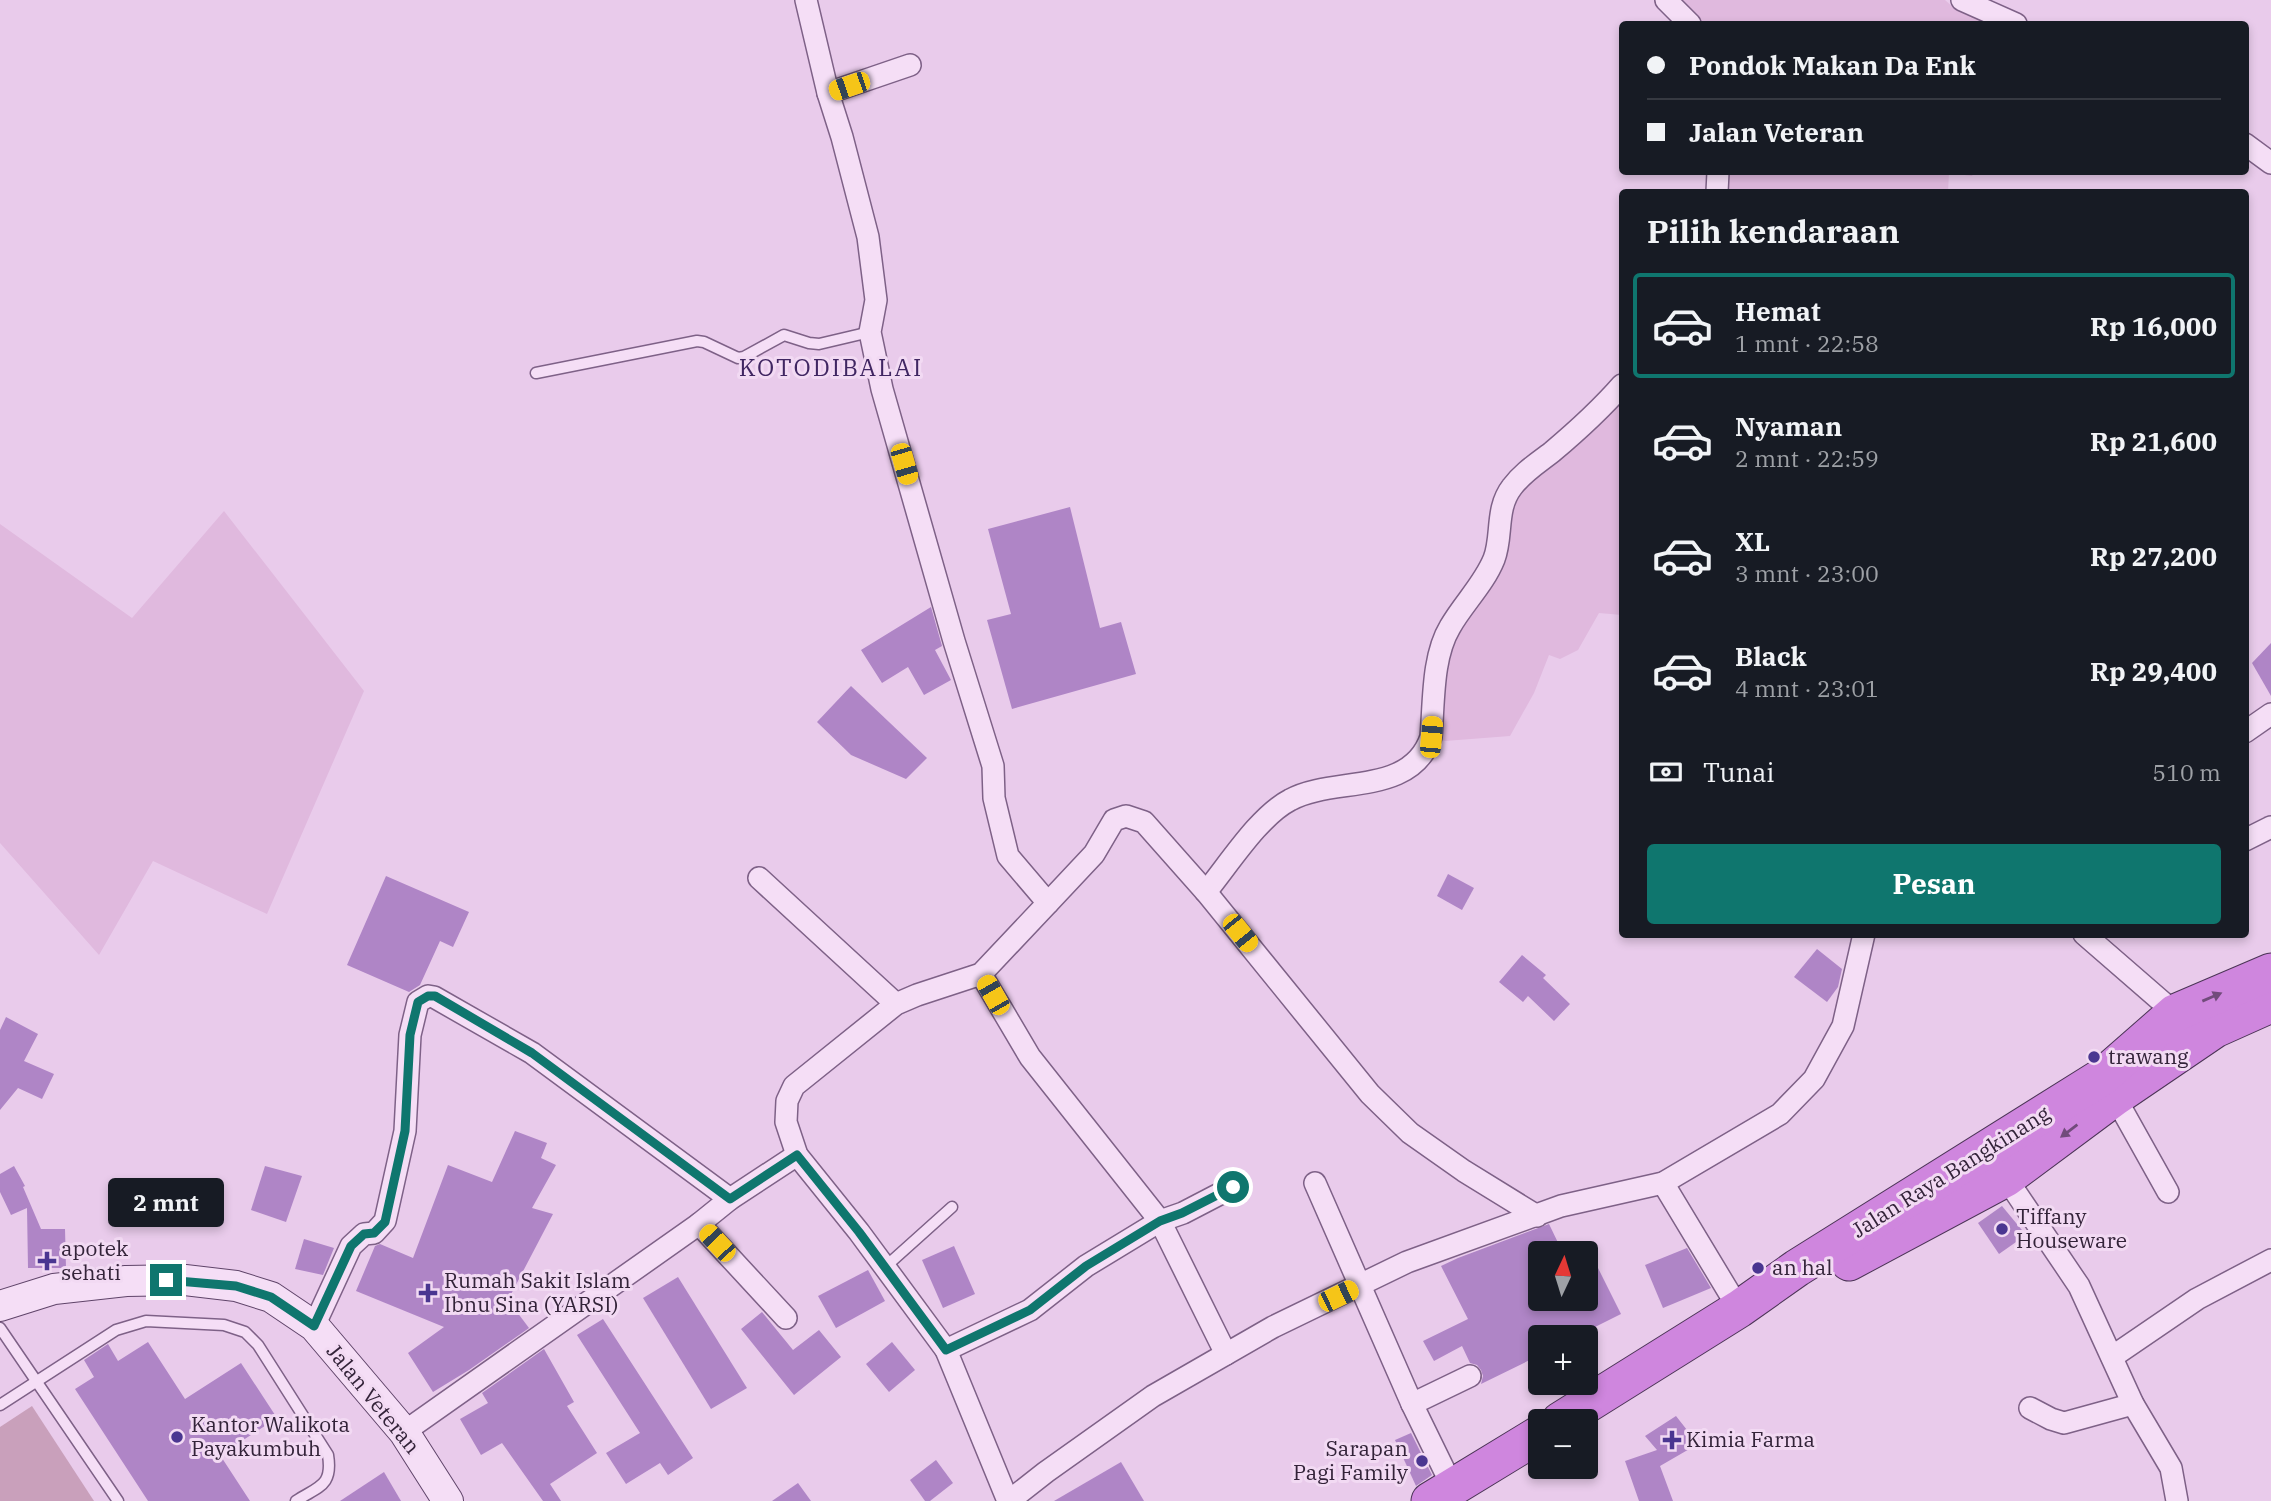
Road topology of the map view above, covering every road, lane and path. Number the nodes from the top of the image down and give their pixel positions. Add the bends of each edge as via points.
1 (806, 0) edge
2 (1666, 0) edge
3 (1962, 0) edge
4 (1687, 21) edge
5 (2009, 21) edge
6 (910, 65) dead end
7 (828, 93) junction
8 (2249, 147) edge
9 (2271, 163) edge
10 (870, 332) junction
11 (536, 373) dead end
12 (1619, 389) edge
13 (2271, 713) edge
14 (2249, 729) edge
15 (2271, 827) edge
16 (2249, 838) edge
17 (760, 878) dead end
18 (1206, 891) junction
19 (1048, 903) junction
20 (1863, 938) edge
21 (2089, 938) edge
22 (2271, 972) edge
23 (981, 974) junction
24 (896, 1004) junction
25 (2271, 1004) edge
26 (2175, 1013) junction
27 (2108, 1087) junction
28 (797, 1155) junction
29 (2006, 1178) junction
30 (1315, 1183) dead end
31 (1663, 1183) junction
32 (1233, 1187) dead end
33 (2168, 1192) dead end
34 (730, 1199) junction
35 (952, 1207) dead end
36 (1537, 1216) junction
37 (1160, 1221) junction
38 (699, 1224) junction
39 (2271, 1260) edge
40 (884, 1268) junction
41 (1803, 1276) junction
42 (1360, 1285) junction
43 (0, 1306) edge
44 (1739, 1309) junction
45 (786, 1318) dead end
46 (314, 1326) junction
47 (0, 1328) edge
48 (946, 1350) junction
49 (1226, 1354) junction
50 (2112, 1357) junction
51 (1470, 1376) dead end
52 (36, 1382) junction
53 (1412, 1404) junction
54 (2133, 1404) junction
55 (0, 1405) edge
56 (2030, 1408) dead end
57 (1579, 1409) edge
58 (1598, 1416) edge
59 (404, 1432) junction
60 (1528, 1442) edge
61 (1528, 1456) edge
62 (1445, 1497) edge
63 (118, 1501) edge
64 (296, 1501) edge
65 (448, 1501) edge
66 (1009, 1501) edge
67 (2177, 1501) edge

1 - 7 street
2 - 4 street
3 - 5 street
6 - 7 street
7 - 10 street via 868,237 876,300
8 - 9 street
10 - 11 lane via 819,344 784,335 738,358 696,341
10 - 19 street via 882,389 993,766 994,798 1008,856
12 - 18 street via 1510,490 1500,515 1495,557 1441,646 1427,750 1389,777 1313,792 1271,812
13 - 14 street
15 - 16 street
17 - 24 street
18 - 19 street via 1144,822 1126,816 1114,820 1094,854
18 - 36 street via 1370,1094 1410,1133
19 - 23 street
20 - 31 street via 1843,1026 1814,1079 1780,1114
21 - 26 street
26 -> 22 highway, Jalan Raya Bangkinang
23 - 24 street
23 - 37 street via 1030,1057
24 - 28 street via 794,1086 787,1101 786,1122
25 - 27 highway, Jalan Raya Bangkinang
26 - 27 highway, Jalan Raya Bangkinang
27 -> 29 highway, Jalan Raya Bangkinang
27 - 33 street
27 - 41 highway, Jalan Raya Bangkinang
28 - 34 street
28 - 40 street
29 - 41 highway, Jalan Raya Bangkinang
29 - 50 street via 2080,1286
30 - 42 street
31 - 36 street via 1561,1206
31 - 44 street
32 - 37 street
34 - 38 street
34 - 46 street via 532,1053 428,996 418,1002 410,1035 405,1131 385,1222 351,1246
35 - 40 lane
36 - 42 street via 1407,1262
37 - 48 street via 1086,1266 1030,1310
37 - 49 street
38 - 45 street
38 - 59 street
39 - 50 street via 2197,1299
40 - 48 street
41 - 44 highway, Jalan Raya Bangkinang
41 - 58 highway, Jalan Raya Bangkinang via 1726,1340
42 - 49 street
42 - 53 street
43 - 46 main road, Jalan Veteran via 54,1289 185,1280 236,1286 271,1297
44 - 57 highway, Jalan Raya Bangkinang
46 - 59 main road, Jalan Veteran
47 - 52 lane
48 - 66 street
49 - 66 street via 1153,1396
50 - 54 street
51 - 53 street
52 - 55 lane
52 - 63 lane
52 - 64 lane via 116,1330 146,1321 224,1325 245,1332 258,1345 328,1455 331,1471 325,1482
53 - 62 street
54 - 56 street via 2064,1423
54 - 67 street via 2171,1468
59 - 65 main road, Jalan Veteran
60 - 62 highway
61 - 62 highway

